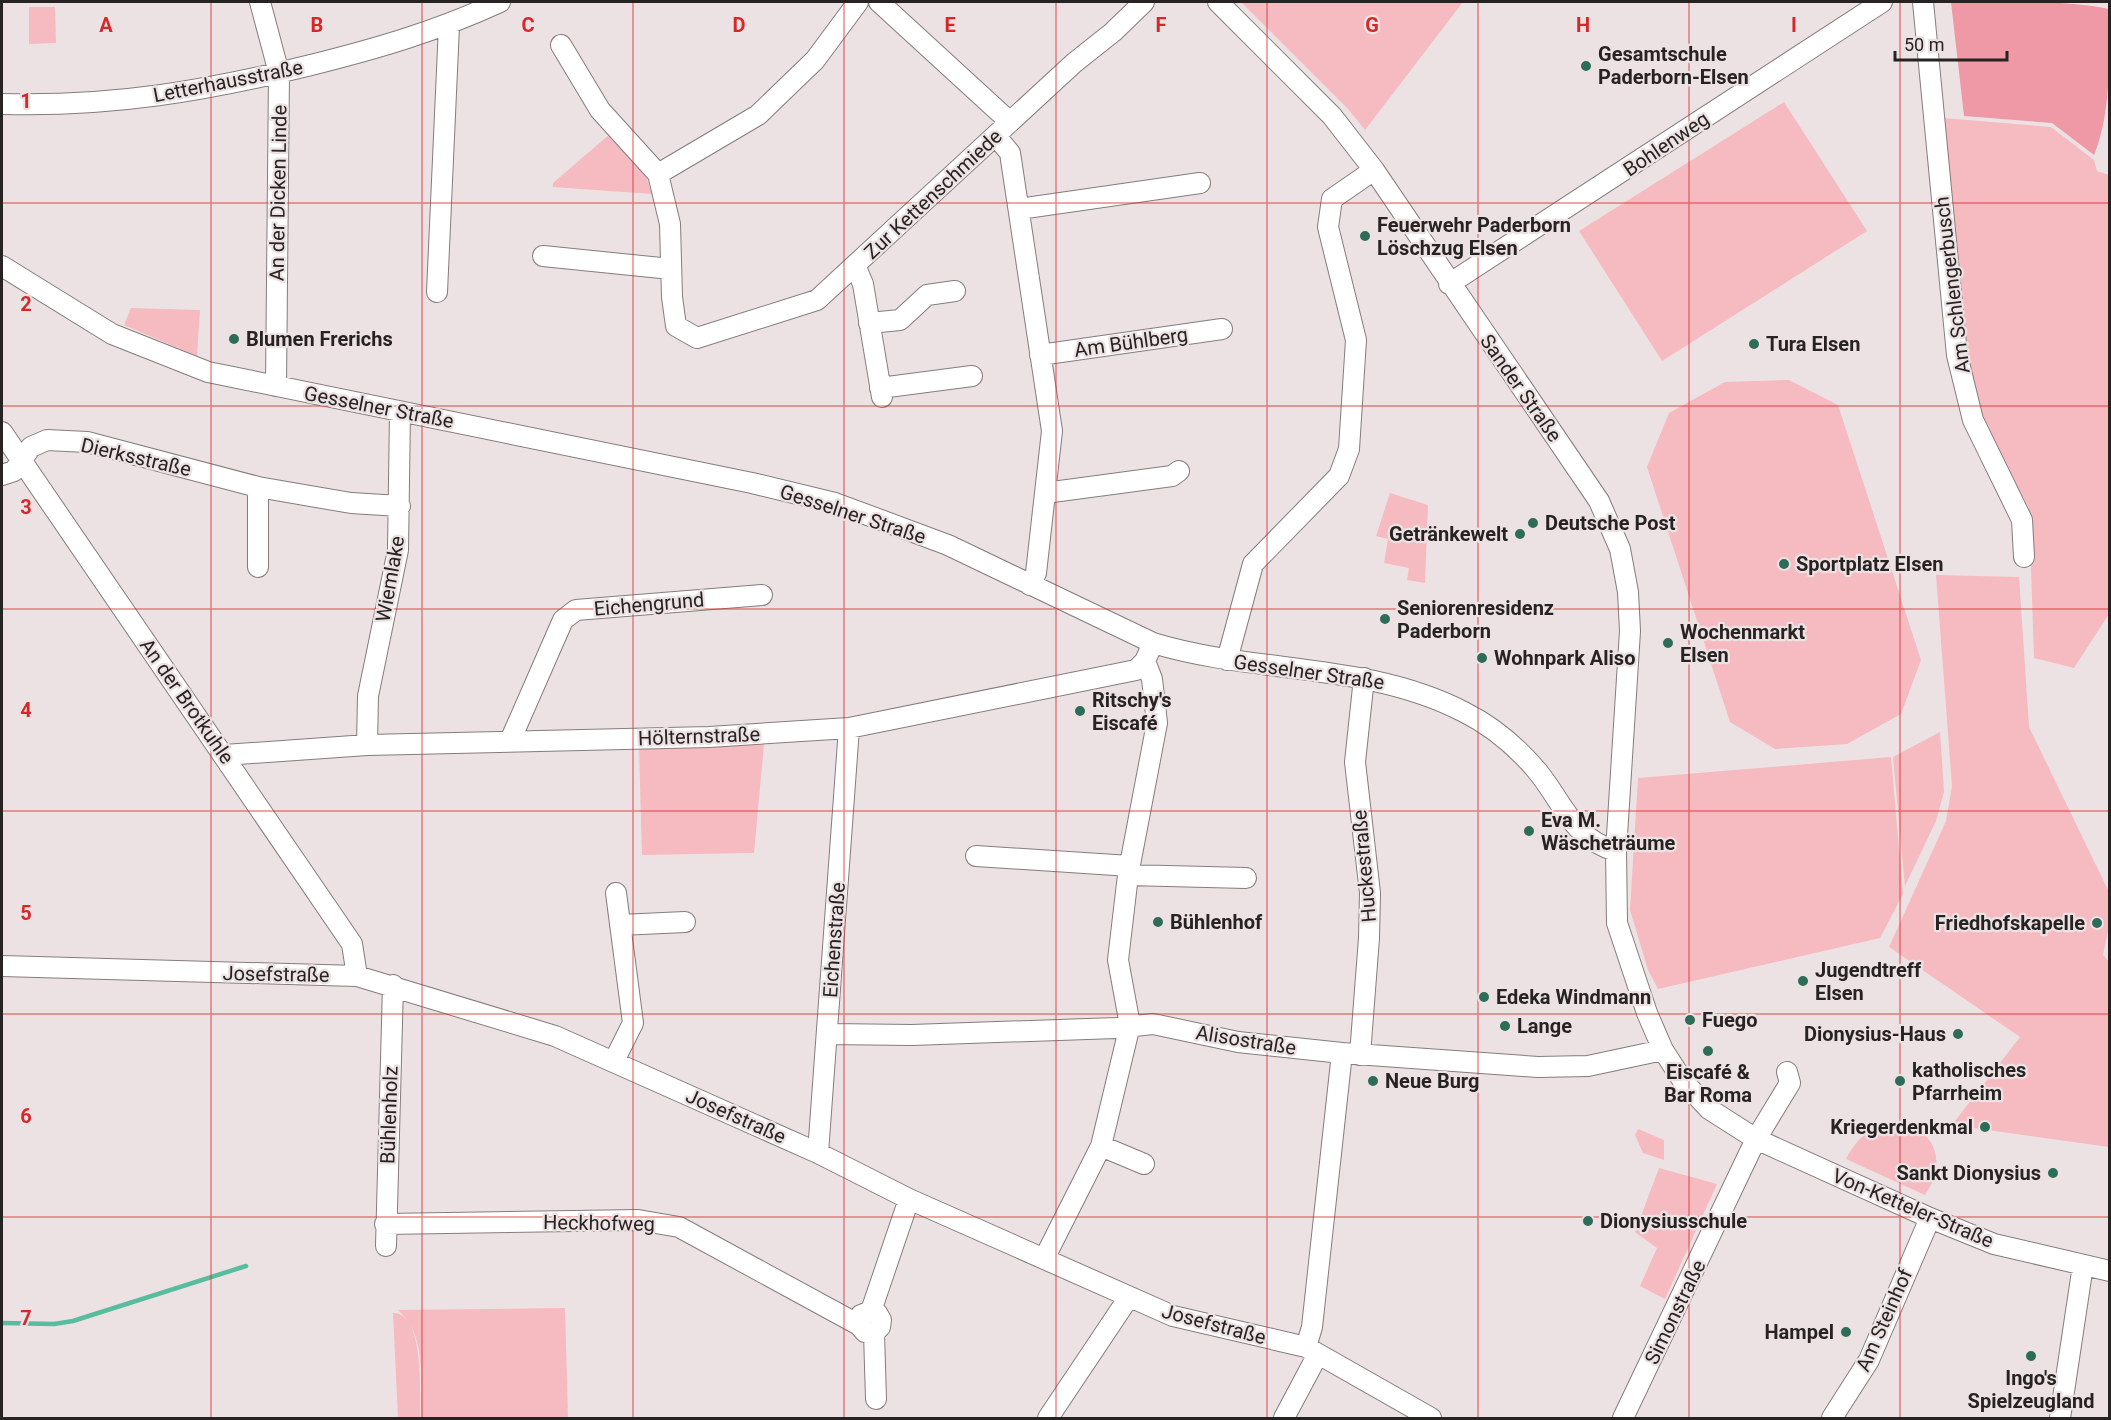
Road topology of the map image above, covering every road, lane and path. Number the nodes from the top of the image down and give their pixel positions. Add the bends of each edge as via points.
1 (260, 2) edge
2 (500, 2) edge
3 (858, 2) edge
4 (879, 2) edge
5 (1144, 2) edge
6 (1218, 2) edge
7 (1882, 2) edge
8 (1923, 2) edge
9 (449, 26) junction
10 (561, 45) dead end
11 (279, 73) junction
12 (2, 104) edge
13 (1003, 129) junction
14 (1374, 170) junction
15 (658, 174) junction
16 (1200, 183) dead end
17 (1019, 209) junction
18 (543, 256) dead end
19 (2, 266) edge
20 (855, 266) junction
21 (670, 269) junction
22 (1449, 284) junction
23 (955, 291) dead end
24 (437, 292) dead end
25 (869, 323) junction
26 (1222, 329) dead end
27 (1040, 355) junction
28 (972, 376) dead end
29 (276, 386) junction
30 (400, 412) junction
31 (2, 432) edge
32 (20, 459) junction
33 (1179, 471) dead end
34 (2, 475) edge
35 (258, 487) junction
36 (1045, 493) junction
37 (400, 506) junction
38 (2024, 557) dead end
39 (258, 567) dead end
40 (1030, 585) junction
41 (762, 595) dead end
42 (1149, 652) junction
43 (1227, 660) junction
44 (1364, 678) junction
45 (849, 728) junction
46 (510, 741) junction
47 (367, 745) junction
48 (224, 754) junction
49 (1616, 851) junction
50 (976, 856) dead end
51 (1129, 871) junction
52 (1246, 878) dead end
53 (616, 893) dead end
54 (685, 922) dead end
55 (621, 925) junction
56 (2, 966) edge
57 (357, 976) junction
58 (393, 985) junction
59 (1130, 1025) junction
60 (827, 1034) junction
61 (1663, 1050) junction
62 (1351, 1054) junction
63 (614, 1061) junction
64 (1787, 1072) dead end
65 (1756, 1139) junction
66 (1101, 1146) junction
67 (818, 1153) junction
68 (1144, 1164) dead end
69 (909, 1199) junction
70 (1929, 1218) junction
71 (385, 1224) junction
72 (386, 1246) dead end
73 (1044, 1259) junction
74 (2083, 1265) junction
75 (2109, 1271) edge
76 (1129, 1297) junction
77 (868, 1323) junction
78 (1312, 1350) junction
79 (876, 1399) dead end
80 (1048, 1419) edge
81 (1284, 1419) edge
82 (1431, 1419) edge
83 (1623, 1419) edge
84 (1832, 1419) edge
85 (2060, 1419) edge

1 - 11 street, An der Dicken Linde
2 - 9 street, Letterhausstraße
3 - 15 street via 815,60 758,115
4 - 13 street, Zur Kettenschmiede
5 - 13 street, Zur Kettenschmiede
6 - 14 street, Sander Straße via 1332,116
7 - 22 street, Bohlenweg
8 - 38 street, Am Schlengerbusch via 1957,355 1973,420 2022,520
9 - 11 street, Letterhausstraße
9 - 24 street
10 - 15 street, Zur Kettenschmiede via 600,110
11 - 12 street, Letterhausstraße via 174,95 101,102
11 - 29 street, An der Dicken Linde
13 - 17 street
13 - 20 street, Zur Kettenschmiede
14 - 22 street, Sander Straße
14 - 43 street via 1332,199 1329,227 1356,340 1349,449 1339,476 1253,564
15 - 21 street, Zur Kettenschmiede via 670,224
16 - 17 street
17 - 27 street
18 - 21 street
19 - 29 street, Gesselner Straße via 112,334 158,355 208,372
20 - 21 street, Zur Kettenschmiede via 817,300 697,339 676,326
20 - 25 street, Zur Kettenschmiede via 863,284
22 - 49 street, Sander Straße via 1599,501 1620,549 1630,631
23 - 25 street via 927,295 900,320
25 - 28 street, Zur Kettenschmiede via 881,393
26 - 27 street, Am Bühlberg
27 - 36 street via 1052,431
29 - 30 street, Gesselner Straße
30 - 37 street, Wiemlake
30 - 40 street, Gesselner Straße via 741,480 835,503 948,546
31 - 32 street, An der Brotkuhle
32 - 34 street, Dierksstraße via 14,471
32 - 35 street, Dierksstraße via 31,447 47,440 87,442
32 - 48 street, An der Brotkuhle
33 - 36 street via 1172,476
35 - 37 street, Dierksstraße via 351,503
35 - 39 street
36 - 40 street via 1036,573
37 - 47 street, Wiemlake via 398,550 368,696
40 - 42 street, Gesselner Straße
41 - 46 street, Eichengrund via 576,610 563,620
42 - 43 street, Gesselner Straße
42 - 45 street, Hölternstraße via 1136,670
42 - 51 street via 1157,723
43 - 44 street, Gesselner Straße
44 - 49 street, Gesselner Straße via 1439,701 1491,729 1515,747 1538,773 1575,827 1595,844
44 - 62 street, Huckestraße via 1355,762 1370,893 1370,938
45 - 46 street, Hölternstraße via 709,737
45 - 60 street, Eichenstraße
46 - 47 street, Hölternstraße
47 - 48 street, Hölternstraße
48 - 57 street, An der Brotkuhle via 352,944
49 - 61 street, Von-Ketteler-Straße via 1617,923
50 - 51 street
51 - 52 street
51 - 59 street via 1118,960
53 - 55 street
54 - 55 street
55 - 63 street via 633,1023
56 - 57 street, Josefstraße
57 - 58 street, Josefstraße
58 - 63 street, Josefstraße via 555,1036
58 - 71 street, Bühlenholz
59 - 60 street, Alisostraße via 912,1035
59 - 62 street, Alisostraße via 1153,1024 1238,1042
59 - 66 street
60 - 67 street, Eichenstraße
61 - 62 street, Alisostraße via 1588,1066 1538,1067
61 - 65 street, Von-Ketteler-Straße via 1703,1104
62 - 78 street, Huckestraße via 1312,1327
63 - 67 street, Josefstraße
64 - 65 street via 1790,1083
65 - 70 street, Von-Ketteler-Straße
65 - 83 street, Simonstraße
66 - 68 street
66 - 73 street
67 - 69 street, Josefstraße
69 - 73 street, Josefstraße
69 - 77 street
70 - 74 street, Von-Ketteler-Straße via 1994,1244
70 - 84 street, Am Steinhof via 1869,1360
71 - 72 street, Bühlenholz
71 - 77 street, Heckhofweg via 638,1220 680,1227
73 - 76 street, Josefstraße
74 - 75 street, Von-Ketteler-Straße
74 - 85 street
76 - 78 street, Josefstraße via 1173,1316
76 - 80 street
77 - 79 street
78 - 81 street, Huckestraße
78 - 82 street, Josefstraße

